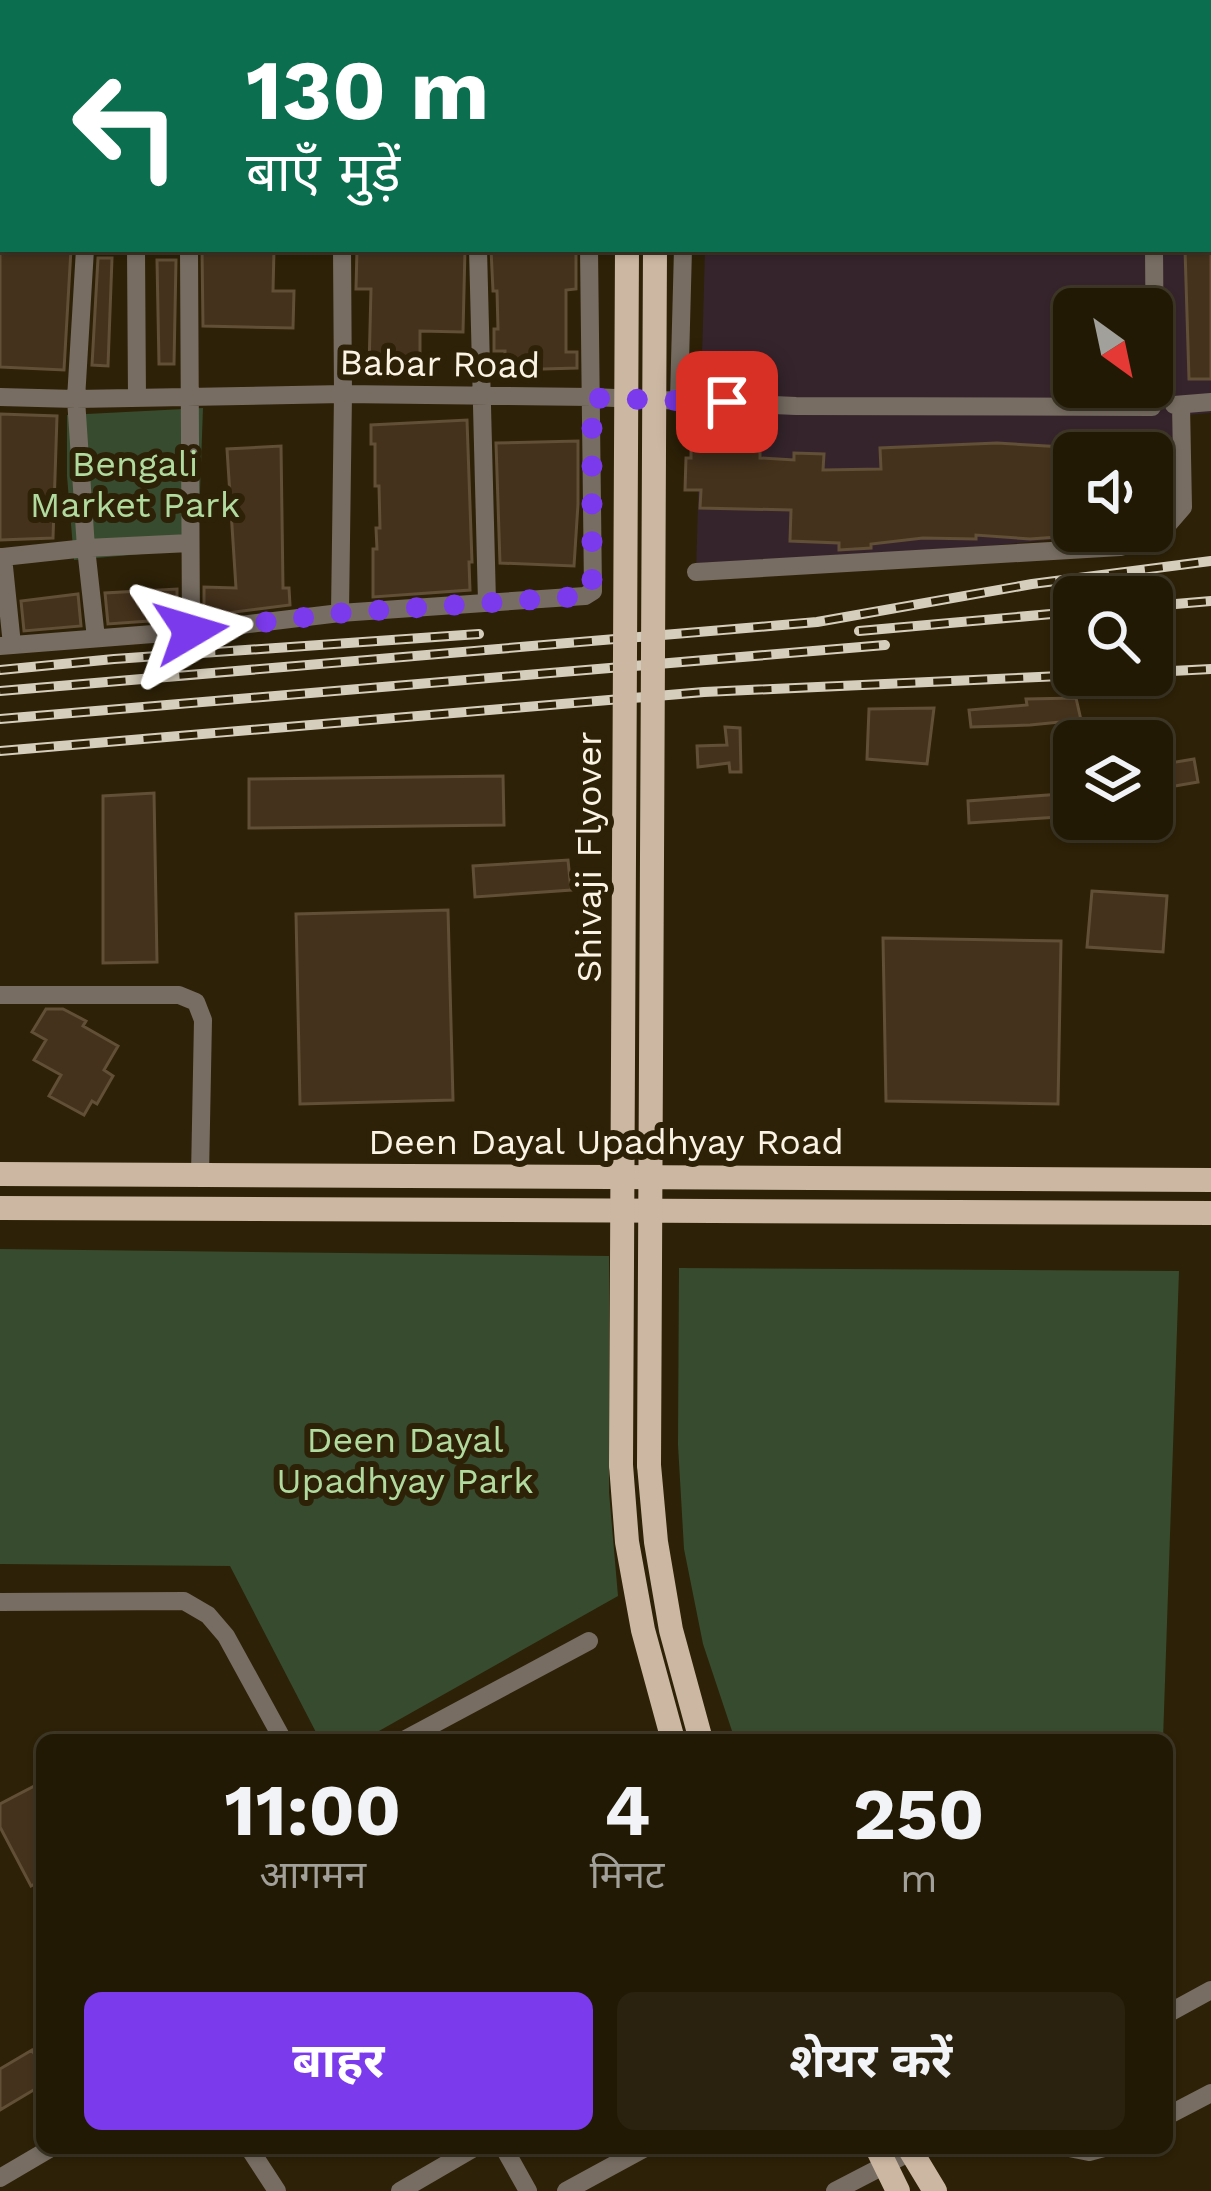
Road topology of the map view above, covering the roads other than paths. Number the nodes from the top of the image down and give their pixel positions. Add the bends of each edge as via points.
1 (85, 252) edge
2 (136, 252) edge
3 (189, 252) edge
4 (342, 252) edge
5 (478, 252) edge
6 (589, 252) edge
7 (627, 252) edge
8 (655, 252) edge
9 (683, 252) edge
10 (1154, 252) edge
11 (1154, 288) edge
12 (343, 394) junction
13 (483, 396) junction
14 (0, 397) edge
15 (189, 397) junction
16 (137, 398) junction
17 (592, 398) junction
18 (76, 399) junction
19 (679, 400) junction
20 (1211, 402) edge
21 (1180, 405) junction
22 (1173, 406) edge
23 (1053, 407) edge
24 (190, 543) junction
25 (86, 548) junction
26 (1, 557) edge
27 (696, 572) dead end
28 (487, 602) junction
29 (340, 613) junction
30 (191, 631) junction
31 (96, 638) junction
32 (6, 645) edge
33 (0, 994) edge
34 (0, 1174) edge
35 (200, 1175) junction
36 (1211, 1180) edge
37 (0, 1208) edge
38 (1211, 1213) edge
39 (0, 1602) edge
40 (589, 1641) dead end
41 (280, 1734) edge
42 (417, 1734) edge
43 (671, 1734) edge
44 (699, 1734) edge
45 (1211, 1990) edge
46 (1173, 2011) edge
47 (1211, 2093) edge
48 (1173, 2113) edge
49 (41, 2154) edge
50 (253, 2154) edge
51 (464, 2154) edge
52 (507, 2154) edge
53 (635, 2154) edge
54 (916, 2154) edge
55 (881, 2156) edge
56 (0, 2178) edge
57 (277, 2191) edge
58 (400, 2191) edge
59 (529, 2191) edge
60 (566, 2191) edge
61 (835, 2191) edge
62 (898, 2191) edge
63 (935, 2191) edge

1 - 18 street
2 - 16 street
3 - 15 street
4 - 12 street
5 - 13 street
6 - 17 street
7 - 43 main road, Shivaji Flyover, bridge via 621,1466 643,1630
8 - 44 main road, Shivaji Flyover, bridge via 650,1465 671,1630
9 - 19 street
10 - 11 street
12 - 13 street, Babar Road
12 - 15 street, Babar Road
12 - 29 street
13 - 17 street, Babar Road
13 - 28 street
14 - 18 street, Babar Road
15 - 16 street, Babar Road
15 - 24 street
16 - 18 street, Babar Road
17 - 19 street, Babar Road
17 - 28 street via 592,591
18 - 25 street
19 - 23 street, Babar Road
20 - 21 street, Babar Road
21 - 22 street, Babar Road
21 - 27 street via 1183,507 1157,537 1120,547
24 - 25 street
24 - 30 street
25 - 26 street
25 - 31 street
26 - 32 street
28 - 29 street
29 - 30 street
30 - 31 street
31 - 32 street
33 - 35 street via 179,994 196,1002
34 - 35 main road, Deen Dayal Upadhyay Road
35 - 36 main road, Deen Dayal Upadhyay Road
37 - 38 main road, Deen Dayal Upadhyay Road
39 - 41 street via 184,1601 226,1636
40 - 42 street
45 - 46 street
47 - 48 street
49 - 56 street
50 - 57 street
51 - 58 street
52 - 59 street
53 - 60 street
54 - 63 main road
55 - 61 street
55 - 62 main road

